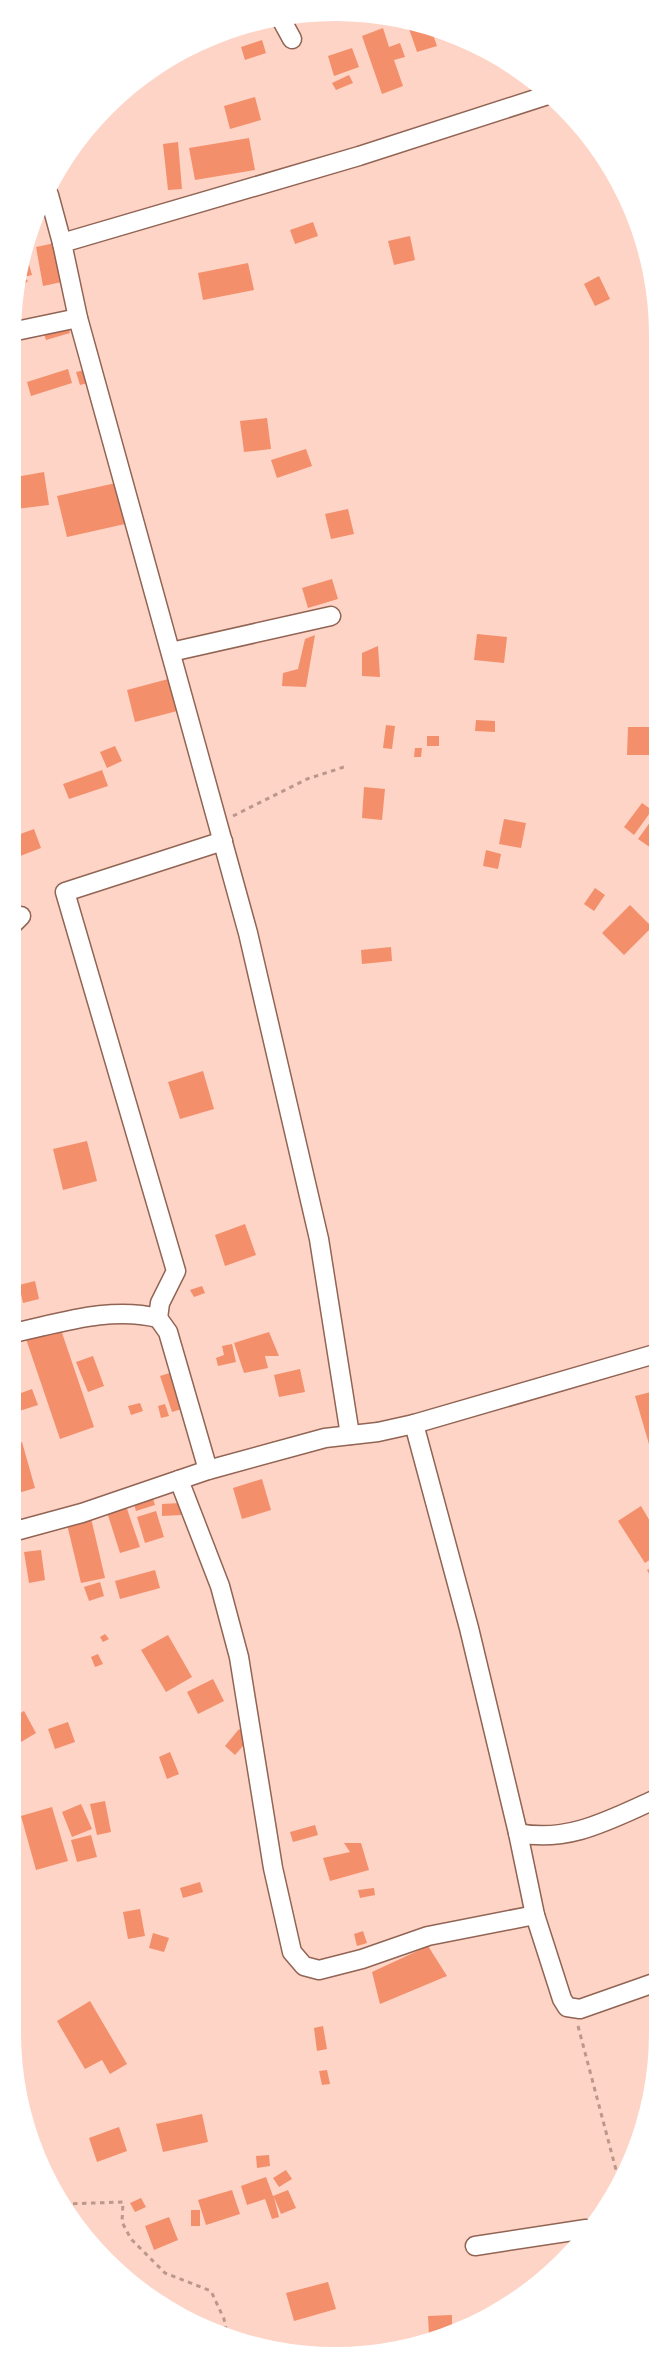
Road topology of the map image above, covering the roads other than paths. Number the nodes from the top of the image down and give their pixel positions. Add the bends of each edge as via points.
1 (285, 25) edge
2 (292, 39) dead end
3 (540, 98) edge
4 (51, 201) edge
5 (62, 243) junction
6 (78, 318) junction
7 (21, 330) edge
8 (331, 616) dead end
9 (171, 652) junction
10 (223, 841) junction
11 (158, 1318) junction
12 (21, 1331) edge
13 (649, 1356) edge
14 (414, 1424) junction
15 (350, 1435) junction
16 (208, 1470) junction
17 (178, 1480) junction
18 (21, 1530) edge
19 (649, 1802) edge
20 (518, 1833) junction
21 (535, 1915) junction
22 (649, 1985) edge
23 (579, 2230) edge
24 (475, 2246) dead end

1 - 2 street
3 - 5 street via 359,156
4 - 5 street
5 - 6 street
6 - 7 street
6 - 9 street
8 - 9 street
9 - 10 street
10 - 11 street via 65,892 176,1271 160,1303
10 - 15 street via 319,1239
11 - 12 street via 100,1314
11 - 16 street via 168,1332
13 - 14 street
14 - 15 street
14 - 20 street via 469,1628
15 - 16 street via 325,1438
16 - 17 street
17 - 18 street
17 - 21 street via 220,1586 239,1657 273,1868 292,1952 304,1966 318,1970 428,1936
19 - 20 street via 579,1831 551,1836
20 - 21 street
21 - 22 street via 567,2007 580,2009
23 - 24 street

